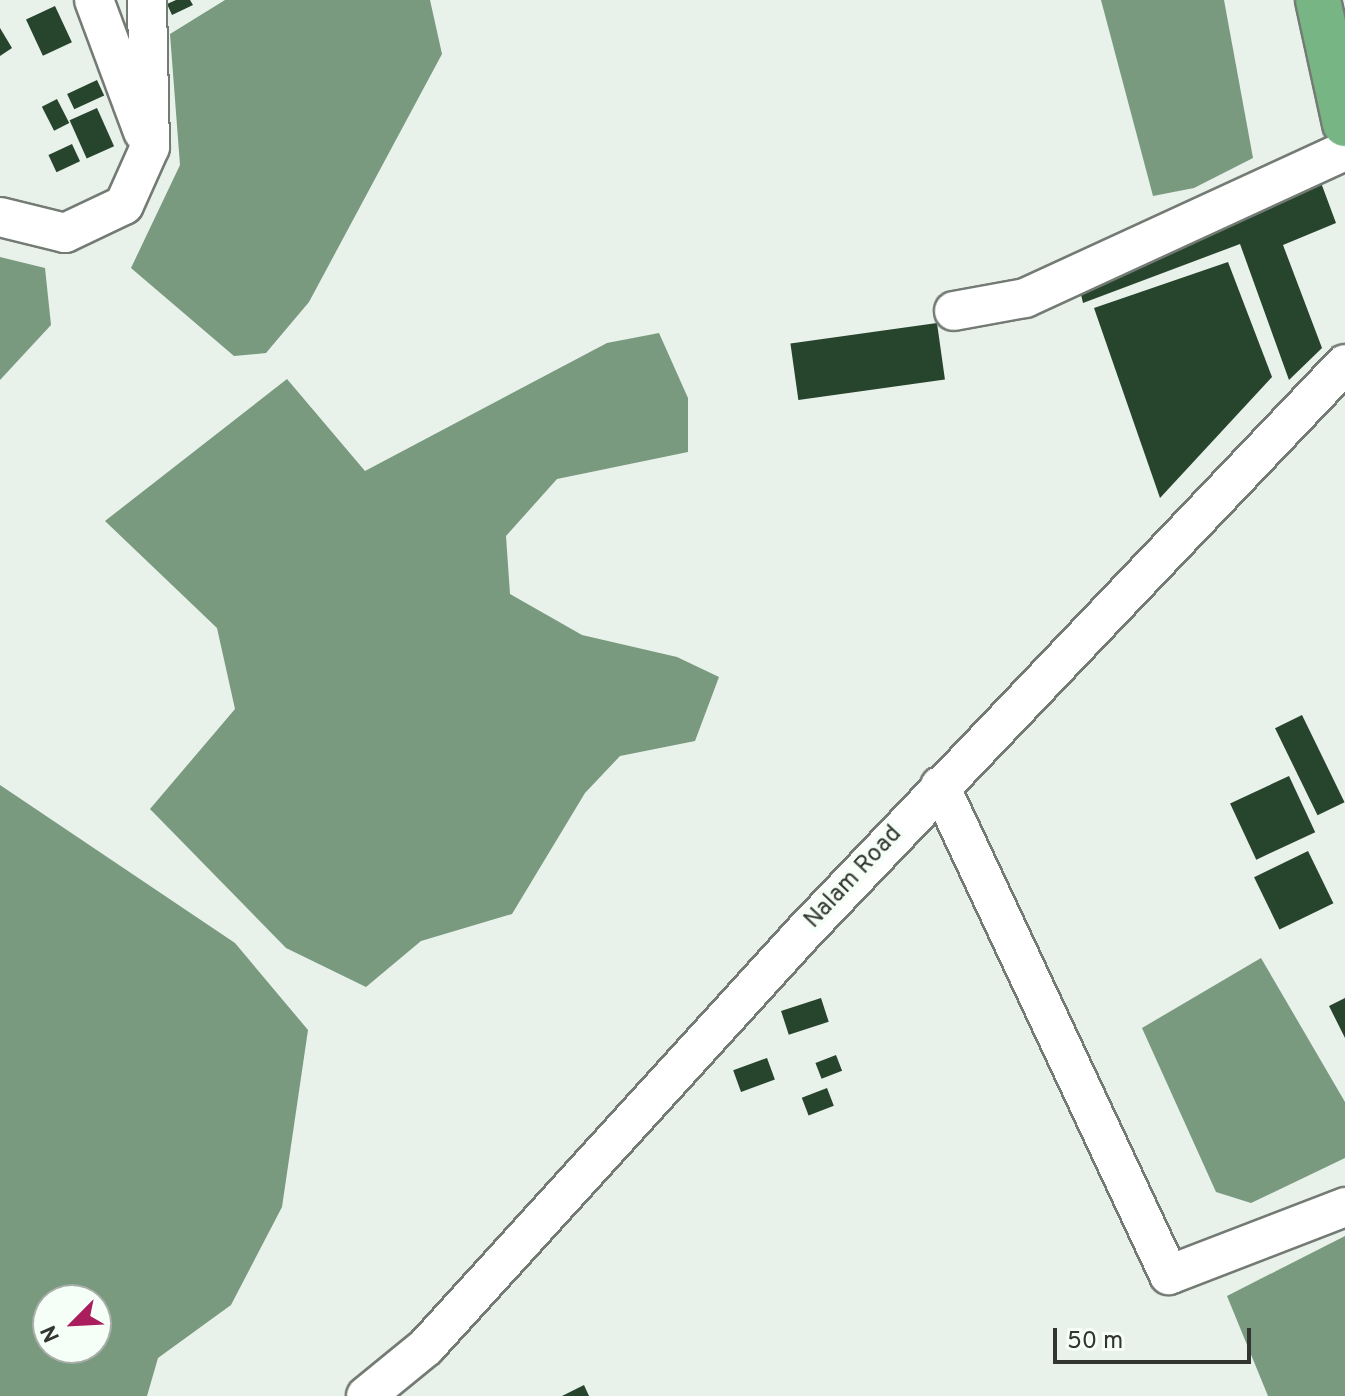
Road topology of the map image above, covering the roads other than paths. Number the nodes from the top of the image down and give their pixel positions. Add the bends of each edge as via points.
1 (94, 0) edge
2 (147, 0) edge
3 (1318, 0) edge
4 (1345, 124) edge
5 (150, 147) junction
6 (1345, 151) edge
7 (0, 217) edge
8 (954, 311) dead end
9 (1345, 364) edge
10 (940, 786) junction
11 (1345, 1207) edge
12 (366, 1396) edge

1 - 5 street via 101,36
2 - 5 street
3 - 4 highway
5 - 7 street via 124,205 65,233
6 - 8 street via 1025,298
9 - 10 street, Nalam Road
10 - 11 street via 1169,1275
10 - 12 street, Nalam Road via 465,1306

